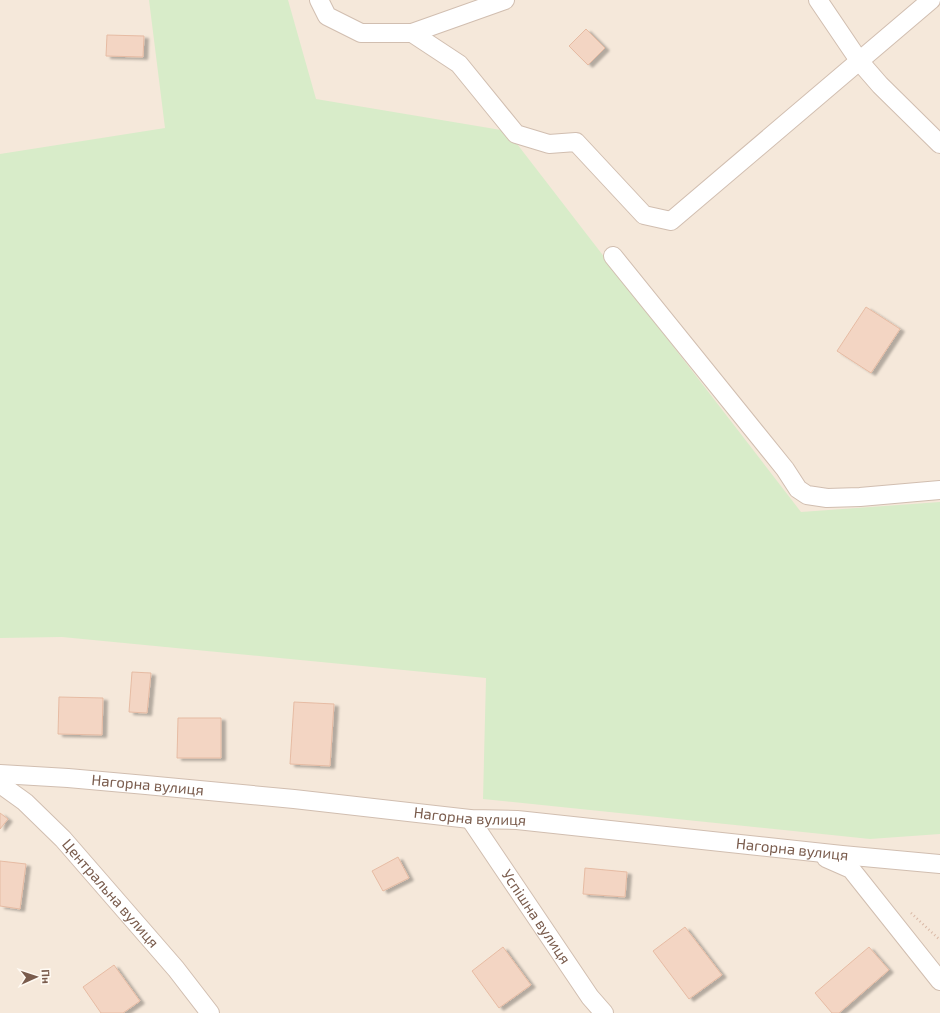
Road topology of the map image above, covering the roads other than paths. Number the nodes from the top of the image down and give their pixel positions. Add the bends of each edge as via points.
1 (319, 0) edge
2 (505, 0) edge
3 (818, 0) edge
4 (932, 0) edge
5 (412, 33) junction
6 (860, 62) junction
7 (940, 144) edge
8 (613, 256) dead end
9 (940, 490) edge
10 (0, 774) edge
11 (0, 784) edge
12 (470, 819) junction
13 (812, 851) junction
14 (940, 864) edge
15 (940, 981) edge
16 (210, 1013) edge
17 (604, 1013) edge

1 - 5 street via 327,16 362,32
2 - 5 street
3 - 6 street
4 - 6 street
5 - 6 street via 459,64 516,134 550,144 576,142 644,214 671,221
6 - 7 street
8 - 9 street via 798,489 807,495 827,498
10 - 12 street, Нагорна вулиця via 216,791
11 - 16 street, Центральна вулиця via 25,802 63,839 176,969
12 - 13 street, Нагорна вулиця via 517,820
12 - 17 street, Успішна вулиця via 590,997
13 - 14 street, Нагорна вулиця
13 - 15 street via 851,870

